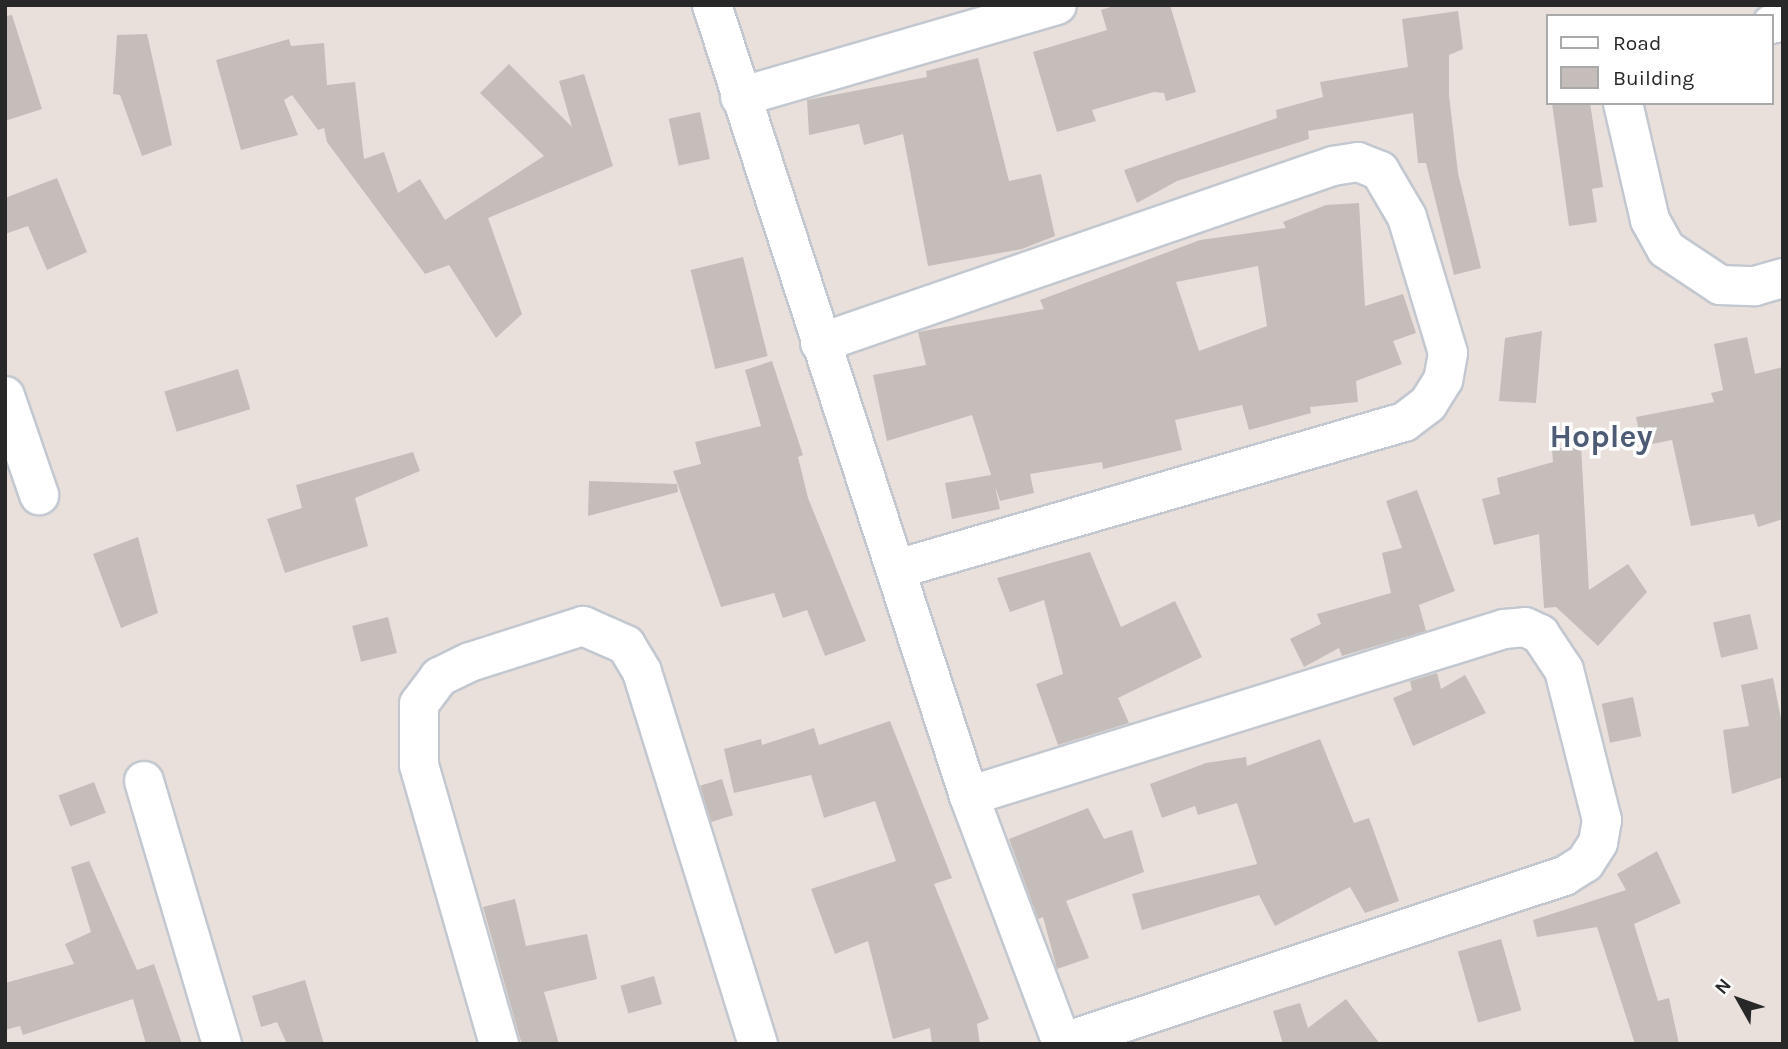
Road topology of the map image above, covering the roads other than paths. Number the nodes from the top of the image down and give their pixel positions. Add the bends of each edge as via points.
1 (712, 5) edge
2 (1057, 5) edge
3 (740, 97) junction
4 (1623, 105) edge
5 (1783, 278) edge
6 (820, 343) junction
7 (5, 396) edge
8 (39, 495) dead end
9 (897, 569) junction
10 (144, 781) dead end
11 (969, 796) junction
12 (1062, 1043) edge
13 (222, 1044) edge
14 (499, 1044) edge
15 (758, 1044) edge

1 - 3 street
2 - 3 street
3 - 6 street
4 - 5 street via 1650,220 1666,249 1720,285 1755,286
6 - 9 street
6 - 9 street via 1333,166 1358,162 1380,171 1396,191 1416,242 1448,353 1438,388 1404,422
7 - 8 street
9 - 11 street
10 - 13 street
11 - 12 street
11 - 12 street via 1504,629 1525,627 1540,634 1564,670 1602,820 1598,842 1584,863 1563,876
14 - 15 street via 419,765 419,704 439,677 470,662 583,626 626,645 642,672

